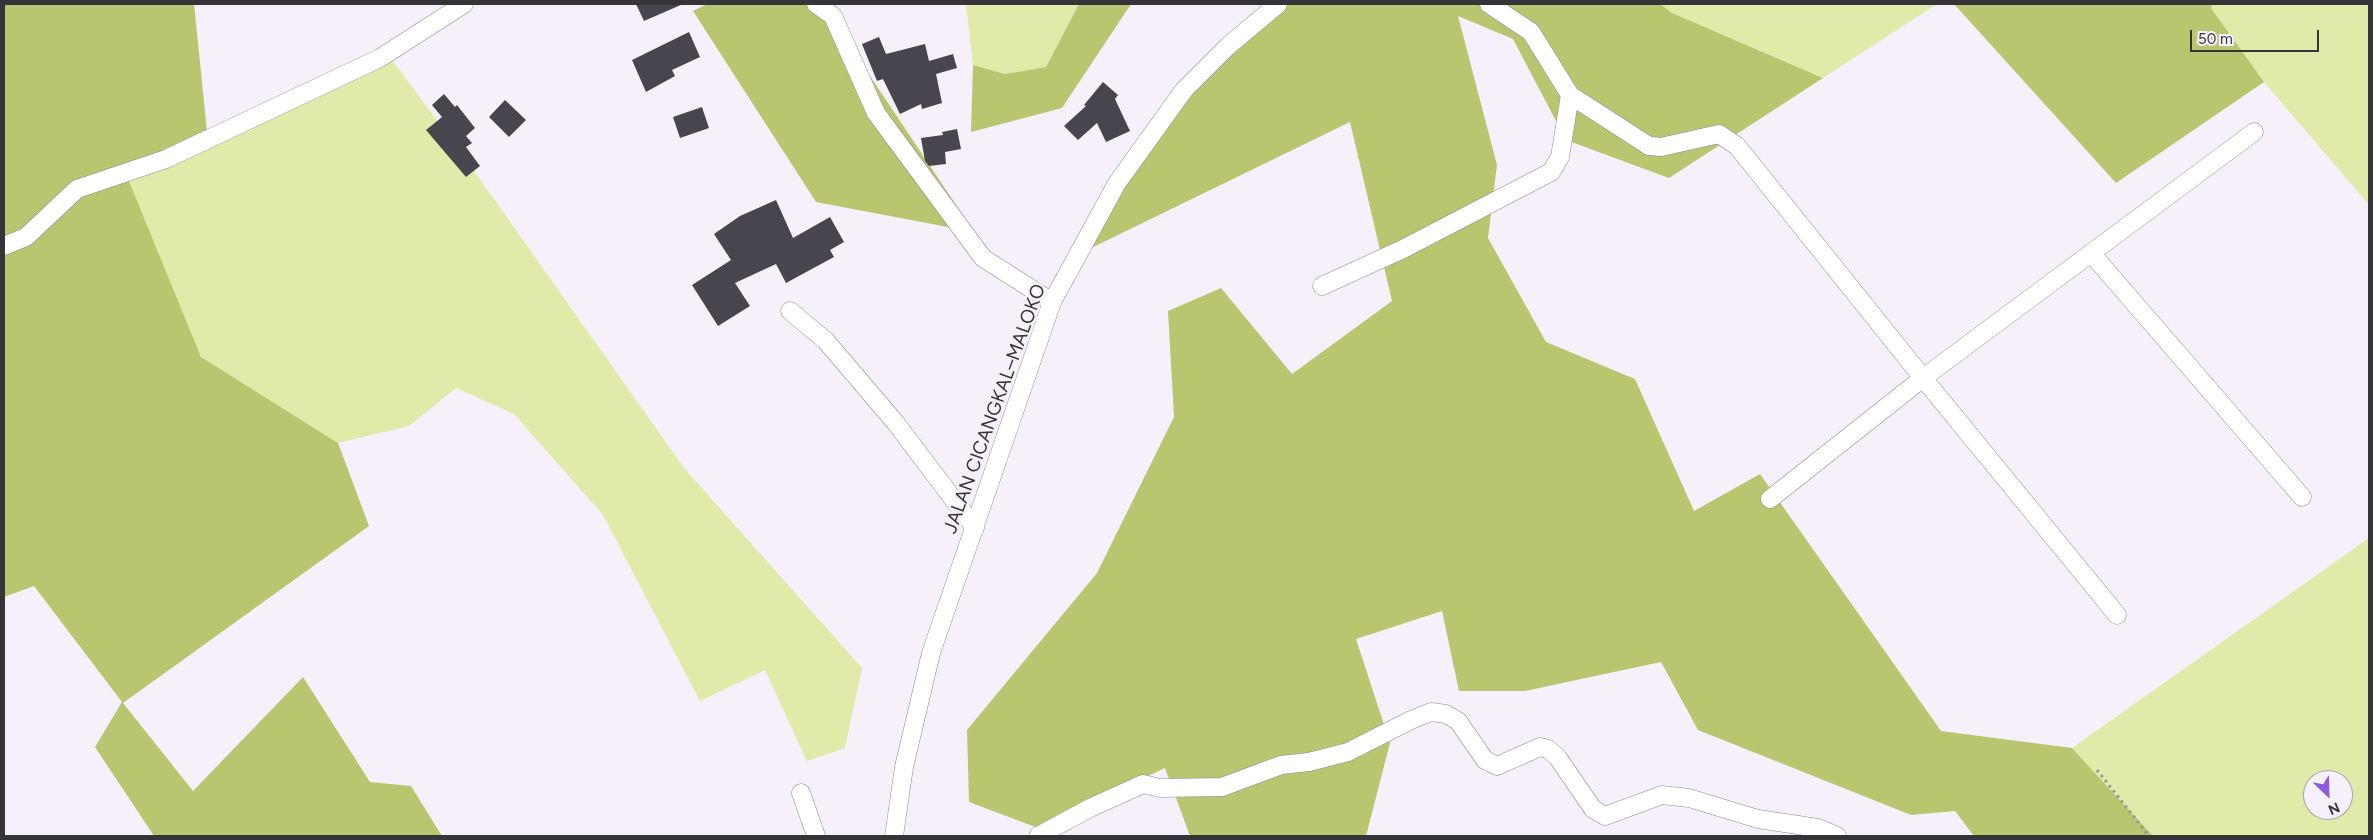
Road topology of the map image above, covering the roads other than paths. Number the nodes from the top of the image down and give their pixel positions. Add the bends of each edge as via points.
1 (464, 4) edge
2 (816, 4) edge
3 (1278, 4) edge
4 (1489, 4) edge
5 (1570, 95) junction
6 (2254, 132) dead end
7 (4, 246) edge
8 (2091, 253) junction
9 (1322, 286) dead end
10 (1052, 302) junction
11 (790, 311) dead end
12 (1923, 378) junction
13 (2302, 497) dead end
14 (1770, 499) dead end
15 (974, 528) junction
16 (2118, 615) dead end
17 (801, 793) dead end
18 (816, 836) edge
19 (894, 836) edge
20 (1038, 836) edge
21 (1837, 836) edge

1 - 7 street via 380,58 166,159 77,189 26,238
2 - 10 street via 833,16 876,112 983,258
3 - 10 street, JALAN CICANGKAL–MALOKO via 1228,46 1184,90 1117,183
4 - 5 street via 1531,32
5 - 9 street via 1560,157 1551,172 1403,249
5 - 12 street via 1650,146 1661,147 1719,134 1738,146
6 - 8 street
8 - 12 street
8 - 13 street
10 - 15 street, JALAN CICANGKAL–MALOKO
11 - 15 street via 824,340 895,422
12 - 14 street
12 - 16 street
15 - 19 street, JALAN CICANGKAL–MALOKO via 931,653 904,767
17 - 18 street
20 - 21 street via 1143,784 1160,788 1222,786 1281,765 1348,752 1431,712 1446,714 1458,721 1485,760 1497,766 1540,747 1548,749 1558,758 1593,810 1605,816 1662,795 1689,798 1758,819 1818,828

